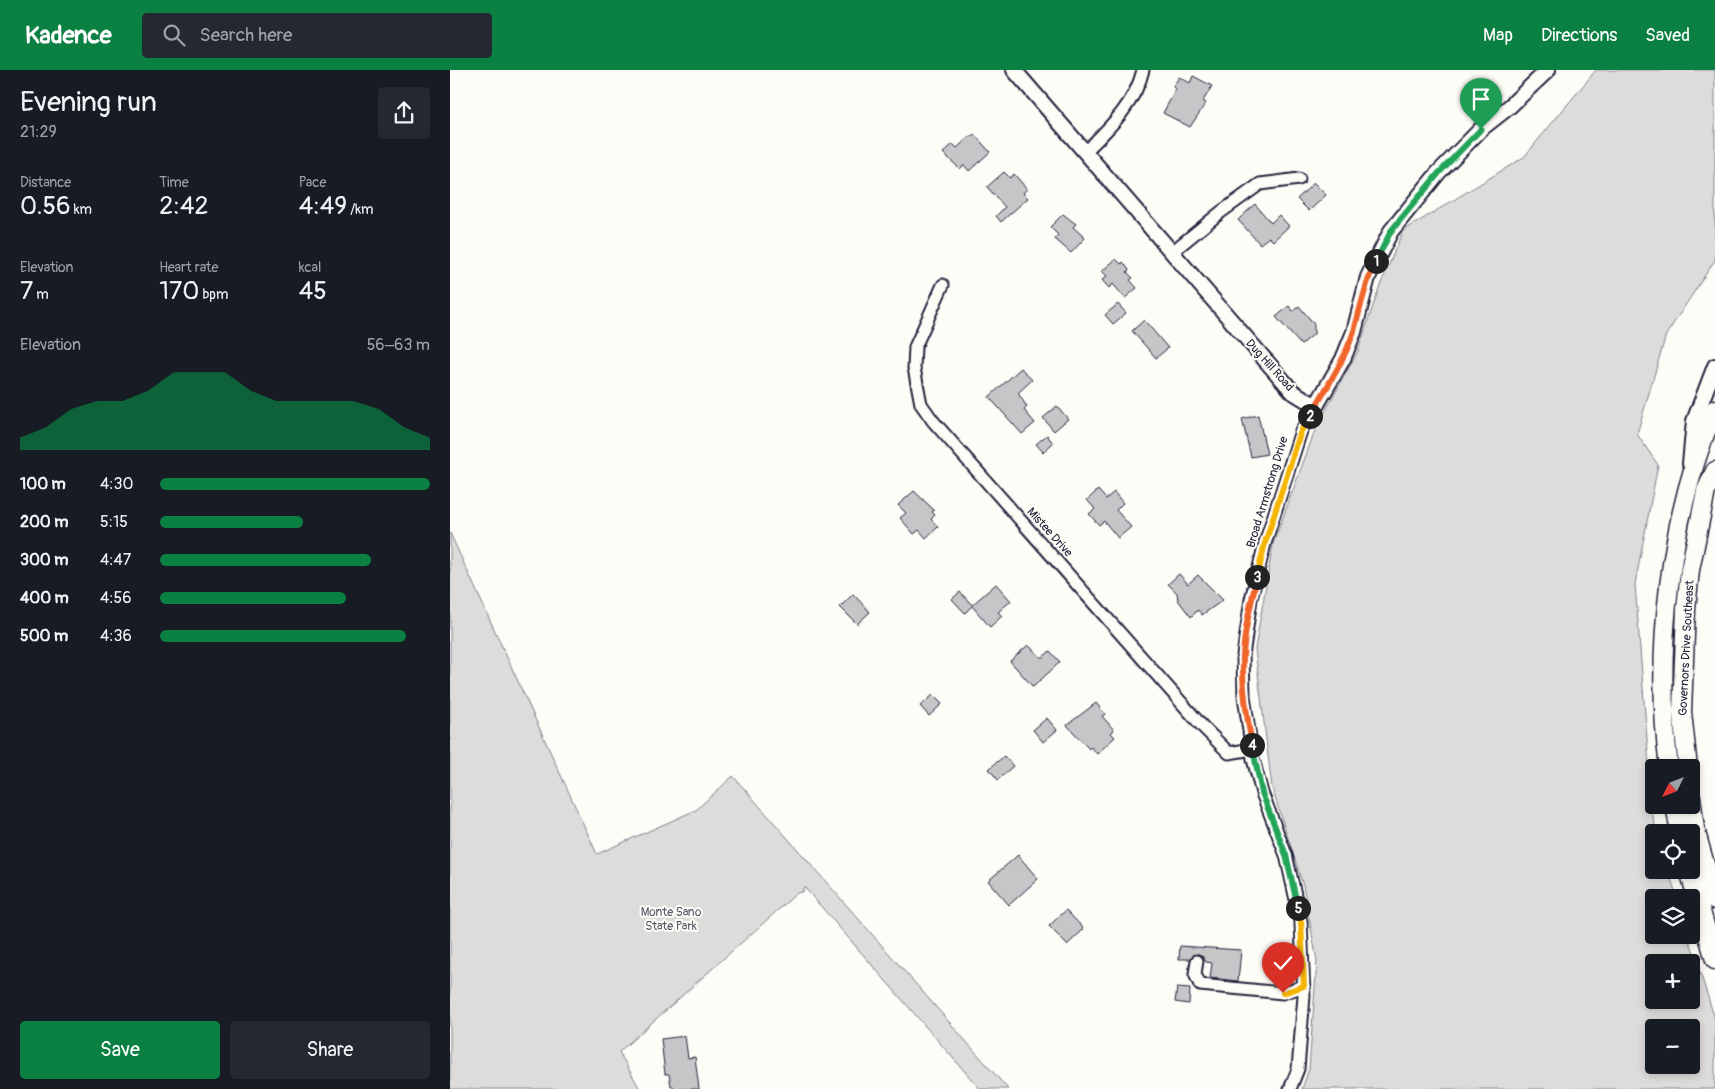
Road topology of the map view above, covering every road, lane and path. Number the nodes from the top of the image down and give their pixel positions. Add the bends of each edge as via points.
1 (1014, 70) edge
2 (1143, 70) edge
3 (1548, 70) edge
4 (1086, 151) junction
5 (1299, 179) dead end
6 (1172, 252) junction
7 (943, 285) dead end
8 (1715, 366) edge
9 (1316, 406) junction
10 (1715, 409) edge
11 (1715, 471) edge
12 (1687, 492) junction
13 (1252, 749) junction
14 (1668, 759) edge
15 (1687, 759) edge
16 (1693, 814) edge
17 (1692, 879) edge
18 (1715, 900) edge
19 (1715, 960) edge
20 (1197, 961) dead end
21 (1304, 986) junction
22 (1290, 1089) edge

1 - 4 street, Dug Hill Road
2 - 4 street via 1130,104
3 - 9 street via 1456,154 1391,231 1368,277 1354,332 1343,358
4 - 6 street, Dug Hill Road
5 - 6 street via 1260,184
6 - 9 street, Dug Hill Road via 1293,392
7 - 13 street, Mistee Drive via 915,346 914,368 921,404 1202,726 1229,754
8 - 12 street via 1694,421
9 - 13 street, Broad Armstrong Drive via 1301,431 1265,543 1251,599 1243,656 1244,696
10 - 12 highway, Governors Drive Southeast
11 - 15 highway, Governors Drive Southeast via 1704,500 1686,609 1682,712
12 - 14 highway, Governors Drive Southeast via 1670,577 1664,649
13 - 21 street, Broad Armstrong Drive via 1262,793 1286,855 1301,922
16 - 18 highway
17 - 19 highway
20 - 21 street via 1195,974 1200,985 1283,993
21 - 22 street, Broad Armstrong Drive via 1298,1069

